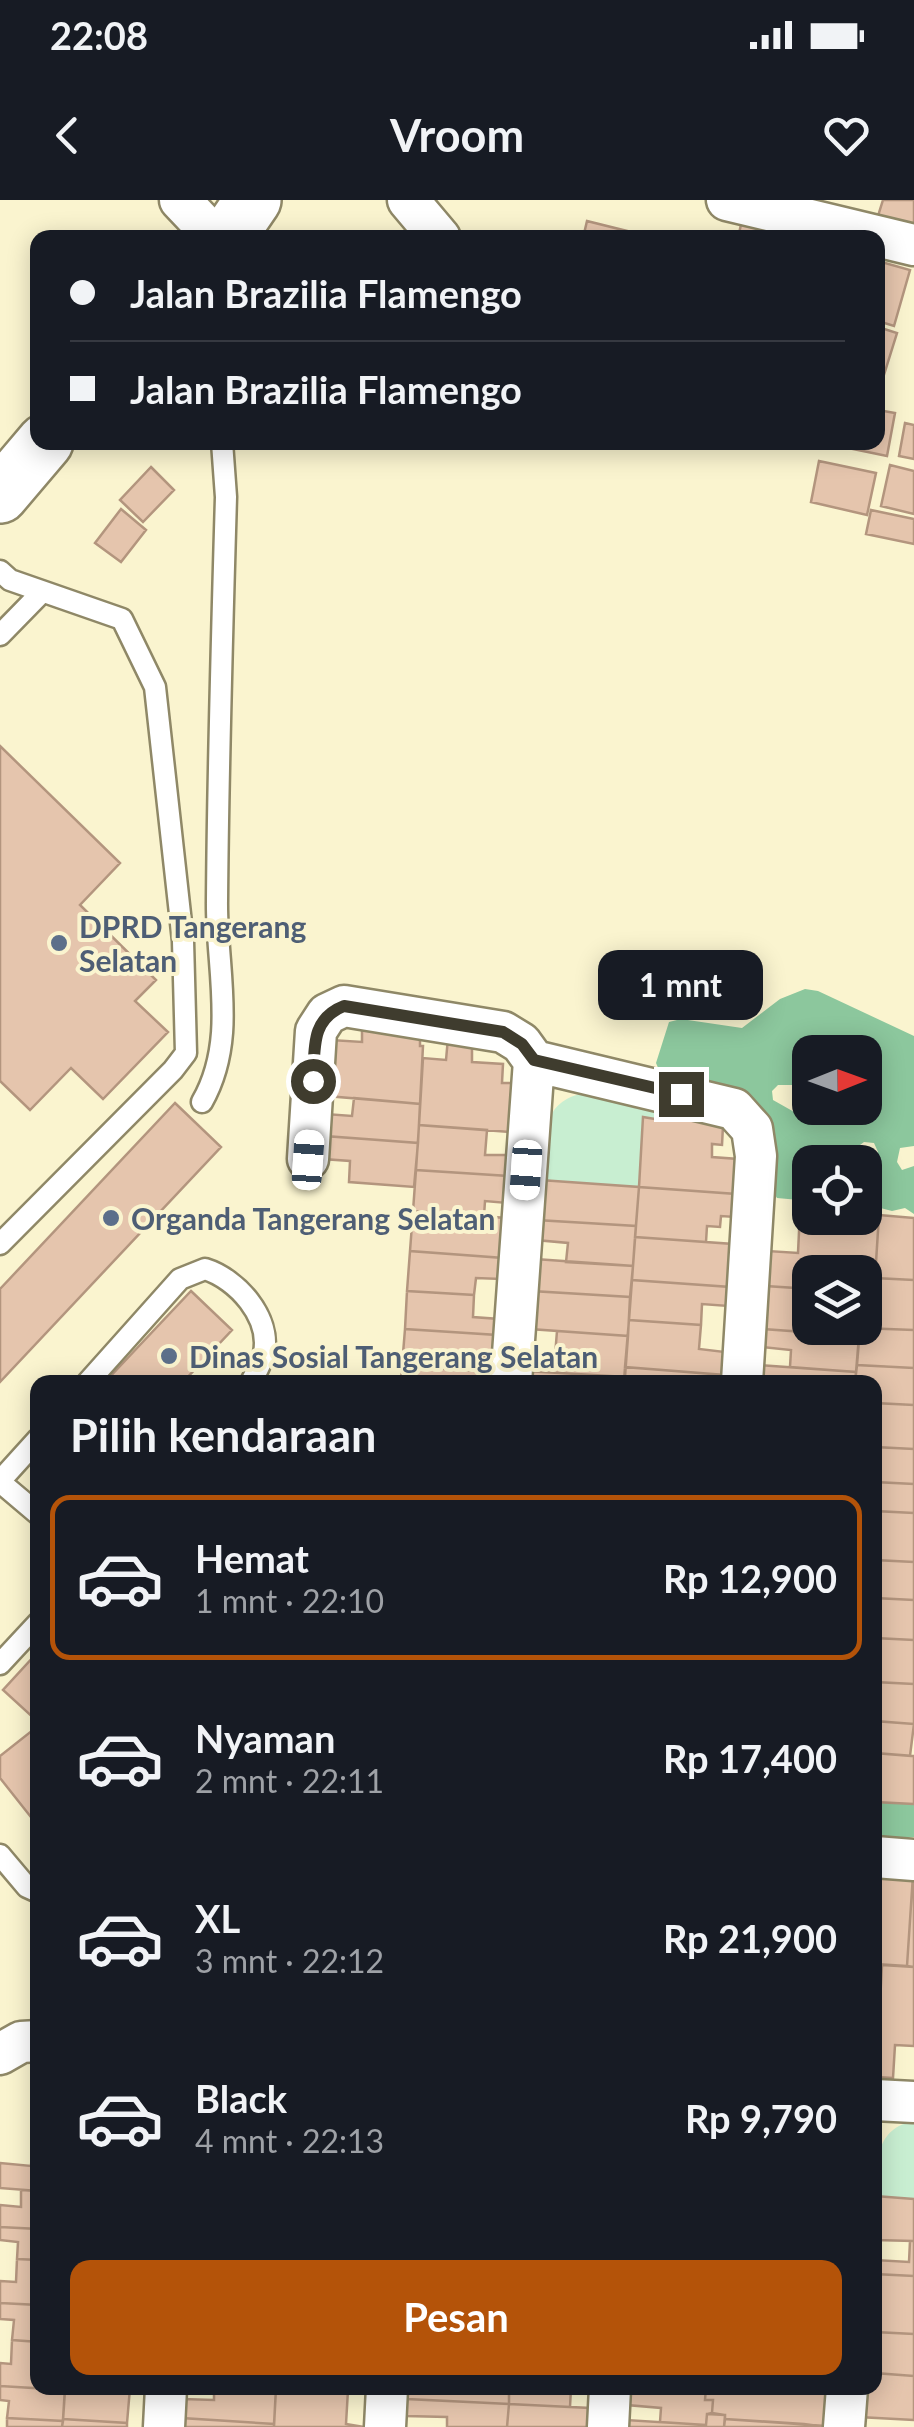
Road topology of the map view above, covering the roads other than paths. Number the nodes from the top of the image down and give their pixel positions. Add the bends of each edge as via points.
1 (180, 200) edge
2 (253, 200) edge
3 (408, 200) edge
4 (727, 200) edge
5 (208, 230) edge
6 (232, 230) edge
7 (433, 230) edge
8 (849, 230) edge
9 (885, 239) edge
10 (914, 246) edge
11 (38, 450) edge
12 (223, 450) edge
13 (0, 495) edge
14 (0, 571) edge
15 (42, 592) junction
16 (0, 635) edge
17 (534, 1060) junction
18 (202, 1102) dead end
19 (308, 1160) dead end
20 (0, 1244) edge
21 (94, 1375) edge
22 (254, 1375) edge
23 (512, 1375) edge
24 (742, 1375) edge
25 (30, 1448) edge
26 (0, 1482) edge
27 (30, 1507) edge
28 (30, 1632) edge
29 (0, 1664) edge
30 (0, 1855) edge
31 (882, 1858) edge
32 (914, 1860) edge
33 (30, 1888) edge
34 (30, 2041) edge
35 (0, 2054) edge
36 (882, 2100) edge
37 (914, 2102) edge
38 (166, 2395) edge
39 (387, 2395) edge
40 (610, 2395) edge
41 (846, 2395) edge
42 (164, 2427) edge
43 (385, 2427) edge
44 (608, 2427) edge
45 (844, 2427) edge

1 - 5 street
2 - 6 main road
3 - 7 street
4 - 8 street
9 - 10 street
11 - 13 main road
12 - 18 lane via 217,906 224,1034 217,1076
14 - 15 lane
15 - 16 lane
15 - 20 lane via 122,620 155,686 183,941 186,1053
17 - 19 street via 515,1038 493,1030 344,1006 332,1011 316,1032
17 - 23 street
17 - 24 street via 711,1101 734,1108 748,1122 756,1156
21 - 22 lane via 180,1279 205,1269 224,1275 256,1311 264,1353
25 - 26 lane
26 - 27 lane
28 - 29 lane
30 - 33 lane
31 - 32 street
34 - 35 street
36 - 37 street
38 - 42 street
39 - 43 street
40 - 44 street
41 - 45 street

